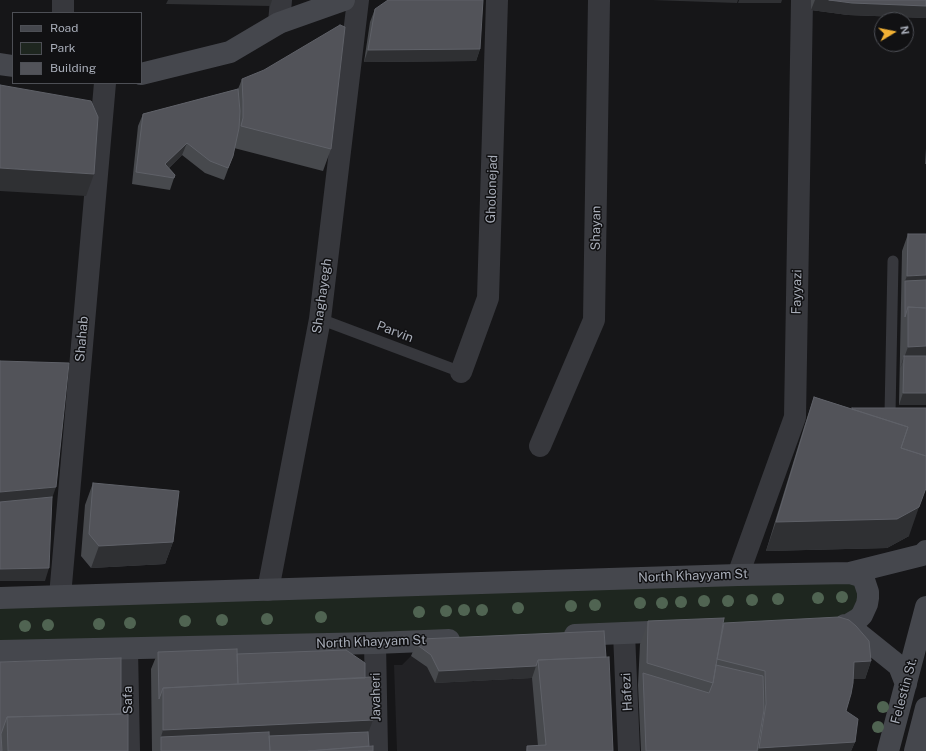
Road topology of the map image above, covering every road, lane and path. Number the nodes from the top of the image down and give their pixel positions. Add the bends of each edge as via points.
1 (64, 0) edge
2 (281, 0) edge
3 (344, 0) edge
4 (358, 0) edge
5 (497, 0) edge
6 (598, 0) edge
7 (802, 0) edge
8 (63, 12) edge
9 (279, 23) junction
10 (0, 64) edge
11 (12, 66) edge
12 (142, 74) edge
13 (105, 84) edge
14 (894, 262) dead end
15 (320, 319) junction
16 (461, 372) joint
17 (890, 414) edge
18 (540, 446) dead end
19 (926, 551) edge
20 (850, 573) junction
21 (738, 574) junction
22 (268, 590) junction
23 (60, 596) junction
24 (0, 598) edge
25 (926, 607) edge
26 (848, 625) junction
27 (824, 626) edge
28 (696, 630) edge
29 (624, 632) junction
30 (552, 635) edge
31 (465, 639) edge
32 (375, 643) junction
33 (127, 649) junction
34 (0, 651) edge
35 (906, 684) junction
36 (926, 708) edge
37 (129, 751) edge
38 (377, 751) edge
39 (629, 751) edge
40 (888, 751) edge
41 (915, 751) edge

1 - 8 street
2 - 9 street
3 - 9 main road
4 - 15 street, Shaghayegh
5 - 16 street, Gholonejad via 488,298
6 - 18 street, Shayan via 594,320
7 - 21 street, Fayyazi via 799,417
9 - 12 main road via 230,52
10 - 11 main road
13 - 23 street, Shahab
14 - 17 lane
15 - 16 lane, Parvin
15 - 22 street, Shaghayegh
19 - 20 main road, North Khayyam St via 922,555
20 - 21 main road, North Khayyam St
20 - 26 main road via 864,580 868,598 862,615
21 - 22 main road, North Khayyam St
22 - 23 main road, North Khayyam St
23 - 24 main road, North Khayyam St
25 - 35 main road, Felestin St.
26 - 27 main road
26 - 35 main road via 899,666
28 - 29 main road
29 - 30 main road
29 - 39 street, Hafezi
31 - 32 main road, North Khayyam St
32 - 33 main road, North Khayyam St
32 - 38 street, Javaheri
33 - 34 main road, North Khayyam St
33 - 37 street, Safa
35 - 40 main road, Felestin St.
36 - 41 main road, Felestin St.

